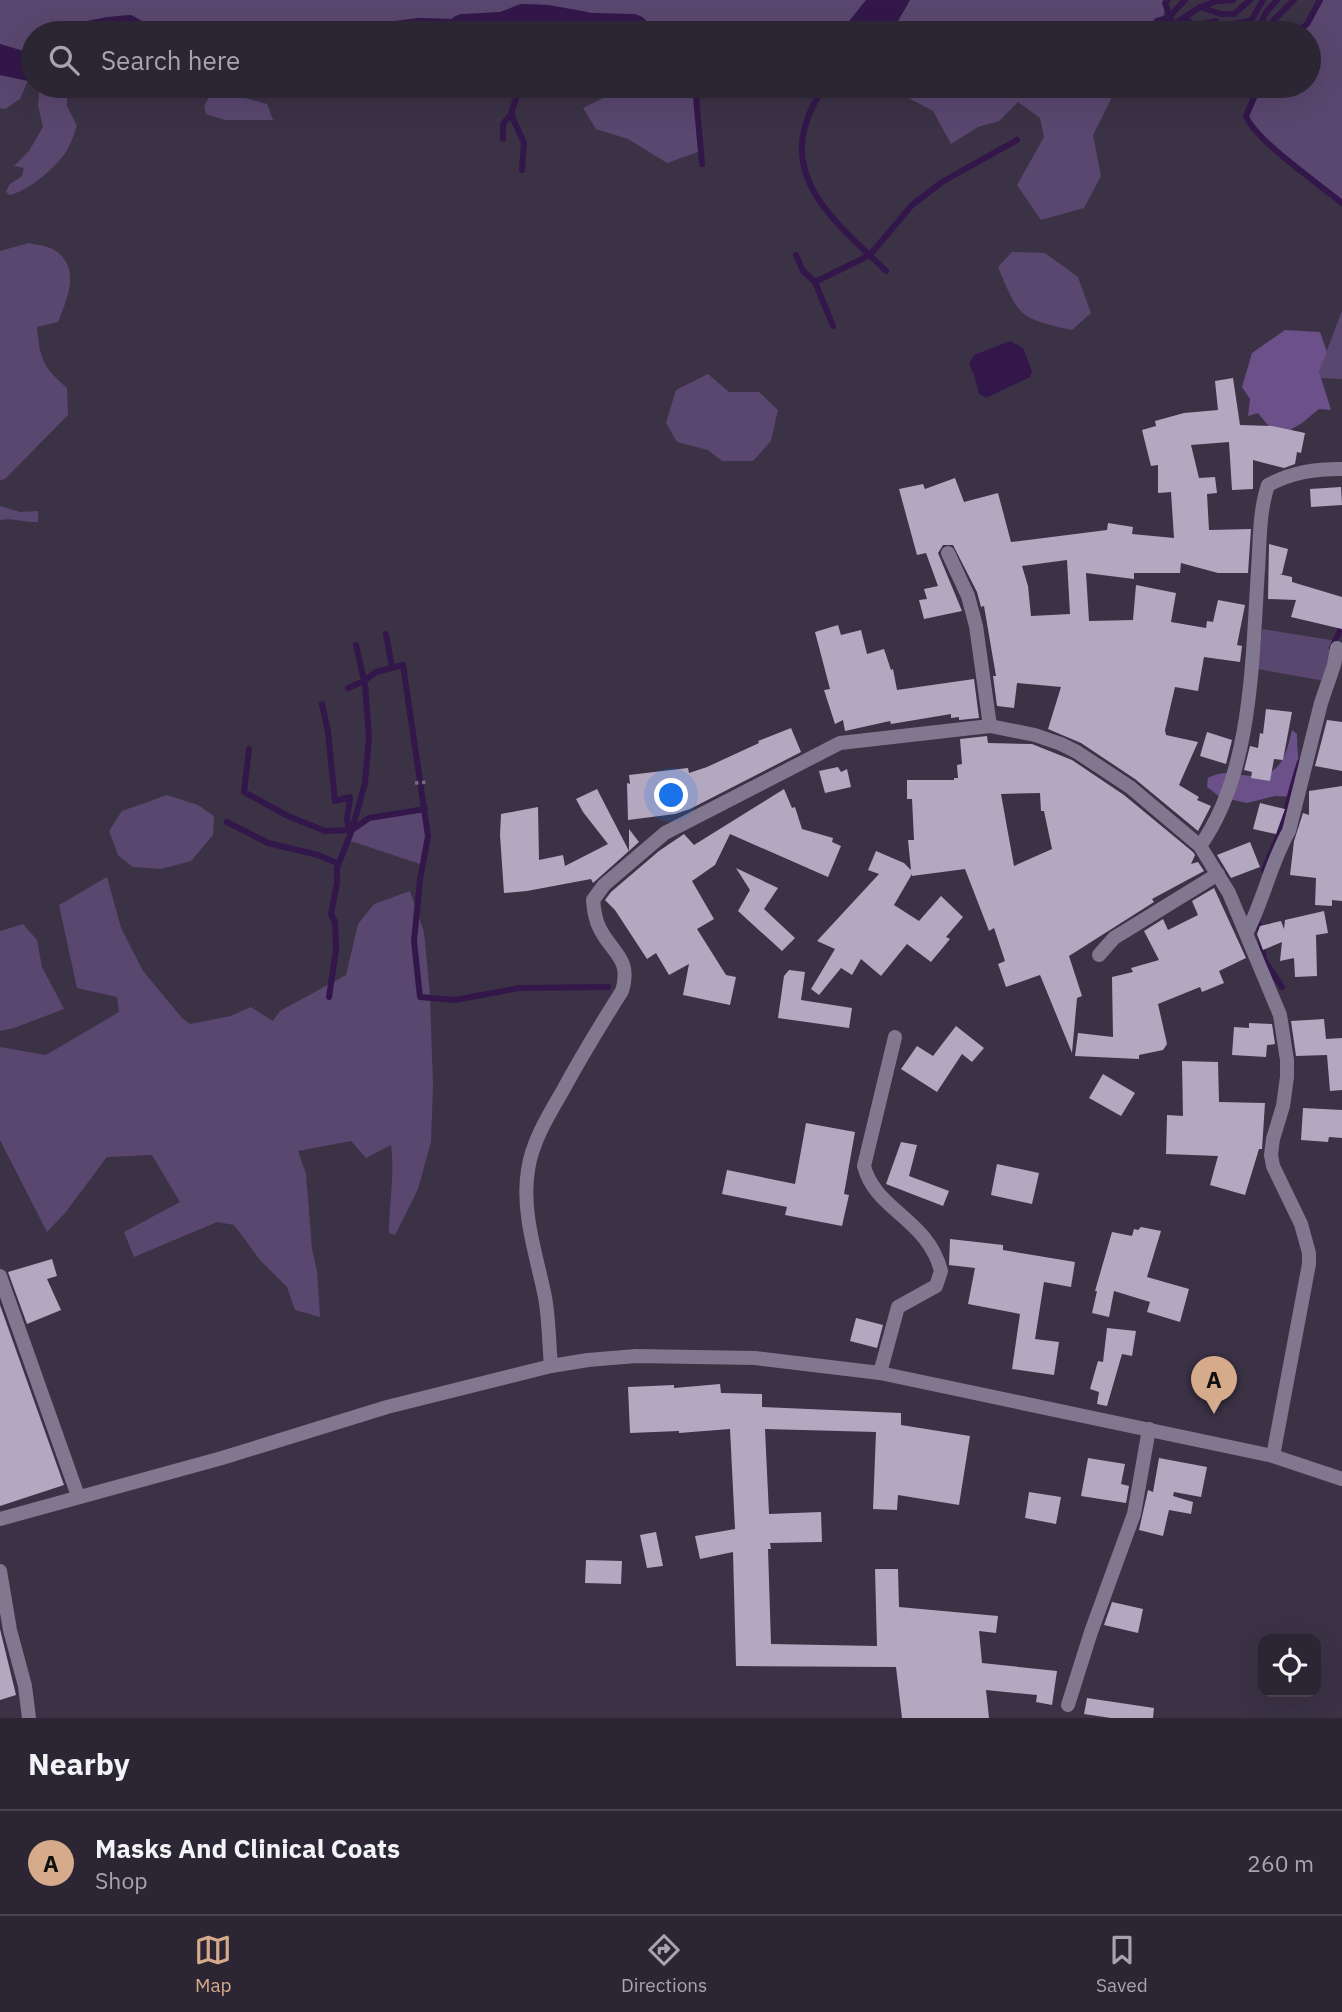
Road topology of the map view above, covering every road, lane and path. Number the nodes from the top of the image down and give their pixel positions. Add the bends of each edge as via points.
1 (1342, 469) edge
2 (948, 553) dead end
3 (1337, 648) dead end
4 (990, 726) junction
5 (427, 782) dead end
6 (415, 783) dead end
7 (1200, 846) junction
8 (1218, 874) junction
9 (1247, 932) junction
10 (1098, 955) dead end
11 (895, 1037) dead end
12 (0, 1276) edge
13 (551, 1366) junction
14 (880, 1373) junction
15 (1149, 1429) junction
16 (1273, 1456) junction
17 (1342, 1479) edge
18 (78, 1496) junction
19 (0, 1519) edge
20 (0, 1571) edge
21 (1068, 1705) dead end
22 (29, 1718) edge

1 - 7 street via 1305,470 1268,485 1238,760 1223,806
2 - 4 street via 976,626
3 - 9 street via 1289,831
4 - 7 street via 1035,735 1077,752 1138,794
4 - 13 street via 840,743 664,833 593,900 601,931 626,969 626,979 550,1113 528,1170 530,1225 546,1300
5 - 6 path
7 - 8 street
8 - 9 street
8 - 10 street via 1114,938
9 - 16 street via 1280,1015 1287,1060 1283,1106 1273,1139 1273,1166 1301,1224 1309,1253
11 - 14 street via 864,1166 870,1184 922,1232 941,1271 936,1286 898,1307
12 - 18 street
13 - 14 street via 636,1356 723,1357
13 - 18 street via 387,1407
14 - 15 street
15 - 16 street
15 - 21 street via 1134,1514
16 - 17 street
18 - 19 street
20 - 22 street

